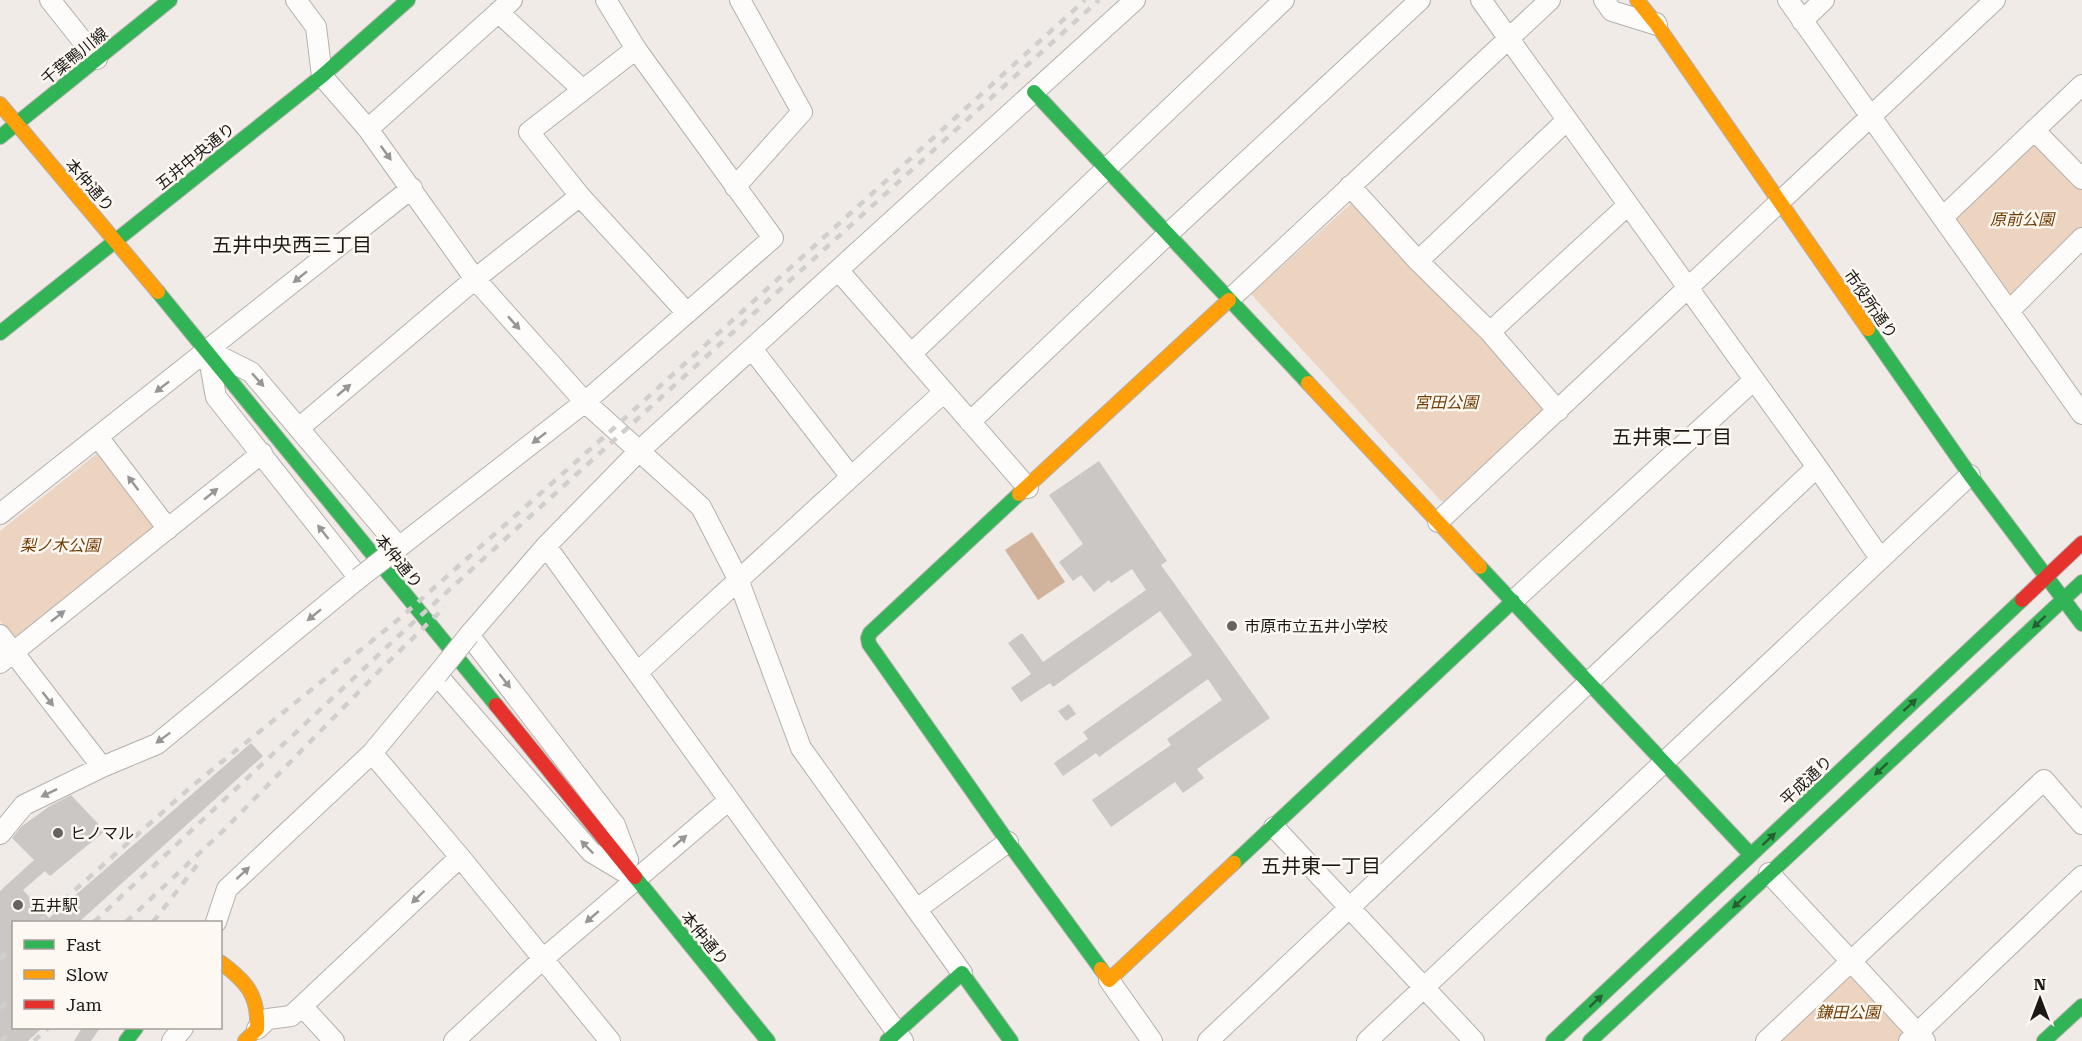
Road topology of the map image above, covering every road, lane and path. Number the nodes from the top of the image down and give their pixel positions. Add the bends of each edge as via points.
1 (50, 0) edge
2 (170, 0) edge
3 (296, 0) edge
4 (408, 0) edge
5 (606, 0) edge
6 (740, 0) edge
7 (1135, 0) edge
8 (1284, 0) edge
9 (1420, 0) edge
10 (1481, 0) edge
11 (1550, 0) edge
12 (1604, 0) edge
13 (1637, 0) edge
14 (1652, 0) edge
15 (1788, 0) edge
16 (1824, 0) edge
17 (1995, 0) edge
18 (505, 6) edge
19 (1802, 21) junction
20 (1657, 25) junction
21 (1508, 38) junction
22 (636, 49) junction
23 (97, 59) junction
24 (322, 76) junction
25 (2082, 85) edge
26 (583, 90) junction
27 (1034, 92) junction
28 (0, 104) edge
29 (1872, 117) junction
30 (1567, 120) junction
31 (16, 124) junction
32 (368, 129) junction
33 (2034, 130) junction
34 (0, 137) edge
35 (1106, 168) junction
36 (2082, 179) edge
37 (1350, 186) junction
38 (735, 187) junction
39 (412, 188) junction
40 (580, 196) junction
41 (1780, 203) junction
42 (1628, 205) junction
43 (1943, 216) junction
44 (1168, 234) junction
45 (2082, 238) edge
46 (116, 241) junction
47 (1418, 261) junction
48 (838, 270) junction
49 (475, 279) junction
50 (1688, 288) junction
51 (1229, 300) junction
52 (2009, 310) junction
53 (687, 313) junction
54 (1490, 332) junction
55 (0, 333) edge
56 (752, 349) junction
57 (208, 351) junction
58 (912, 354) junction
59 (1754, 380) junction
60 (2076, 391) edge
61 (944, 392) junction
62 (585, 402) junction
63 (1558, 411) junction
64 (2082, 414) edge
65 (970, 422) junction
66 (299, 428) junction
67 (98, 437) junction
68 (639, 451) junction
69 (261, 453) junction
70 (1816, 466) junction
71 (1970, 475) junction
72 (851, 477) junction
73 (1028, 488) junction
74 (0, 514) edge
75 (1438, 522) junction
76 (168, 529) junction
77 (2082, 543) edge
78 (546, 546) junction
79 (399, 547) junction
80 (1880, 558) junction
81 (2046, 576) junction
82 (359, 578) junction
83 (738, 579) junction
84 (2082, 582) edge
85 (2064, 598) junction
86 (1513, 601) junction
87 (2082, 624) edge
88 (0, 635) edge
89 (469, 635) junction
90 (6, 658) edge
91 (638, 672) junction
92 (437, 675) junction
93 (1588, 683) junction
94 (372, 753) junction
95 (1664, 762) junction
96 (102, 767) junction
97 (729, 800) junction
98 (2082, 824) edge
99 (1274, 827) junction
100 (0, 834) edge
101 (1008, 842) junction
102 (1751, 855) junction
103 (460, 856) junction
104 (1769, 873) junction
105 (2082, 876) edge
106 (636, 879) junction
107 (1349, 907) junction
108 (917, 909) junction
109 (216, 921) edge
110 (543, 959) junction
111 (1851, 961) junction
112 (225, 971) edge
113 (962, 973) junction
114 (1109, 980) junction
115 (1424, 988) junction
116 (257, 1002) junction
117 (302, 1006) junction
118 (2082, 1006) edge
119 (135, 1029) edge
120 (182, 1029) edge
121 (251, 1035) edge
122 (601, 1038) edge
123 (896, 1038) edge
124 (1917, 1038) edge
125 (126, 1041) edge
126 (172, 1041) edge
127 (334, 1041) edge
128 (454, 1041) edge
129 (768, 1041) edge
130 (1011, 1041) edge
131 (1152, 1041) edge
132 (1208, 1041) edge
133 (1367, 1041) edge
134 (1474, 1041) edge
135 (1553, 1041) edge
136 (1590, 1041) edge
137 (1766, 1041) edge
138 (2044, 1041) edge

1 - 23 street
2 - 23 street, 千葉鴨川線
3 - 24 street via 316,27
4 - 24 street, 五井中央通り
5 - 22 street
6 - 38 street via 802,112
7 - 27 street
8 - 35 street
9 - 44 street
10 - 21 street
11 - 21 street
12 - 20 street via 1612,11
13 - 20 street, 市役所通り
14 - 20 street
15 - 19 street
16 - 19 street
17 - 29 street
18 - 26 street
18 - 32 street
19 - 29 street
20 - 41 street, 市役所通り
21 - 30 street
21 - 37 street
22 - 26 street
22 - 38 street
23 - 31 street, 千葉鴨川線
24 - 32 street
24 - 46 street, 五井中央通り
25 - 33 street
26 - 40 street via 529,132
27 - 35 street
27 - 48 street
28 - 31 street, 本仲通り
29 - 41 street
29 - 43 street
30 - 42 street
30 - 47 street
31 - 34 street, 千葉鴨川線
31 - 46 street, 本仲通り
32 -> 39 street
33 - 36 street
33 - 43 street
35 - 44 street
35 - 58 street
37 - 47 street
37 - 51 street
38 - 53 street via 773,238
39 - 49 street
39 -> 57 street
40 - 49 street
40 - 53 street
41 - 50 street
41 - 71 street, 市役所通り
42 - 50 street
42 - 54 street
43 - 52 street
44 - 51 street
44 - 65 street
45 - 52 street
46 - 55 street, 五井中央通り
46 - 57 street, 本仲通り
47 - 54 street
48 - 56 street
48 - 58 street
49 -> 62 street
66 -> 49 street
50 - 59 street
50 - 63 street
51 - 73 street
51 - 75 street
52 - 60 street
53 - 62 street
54 - 63 street
56 - 68 street
56 - 72 street
57 -> 66 street via 251,372
57 -> 67 street
57 - 69 street via 216,398
57 - 106 street, 本仲通り
58 - 61 street
59 - 70 street
59 - 86 street
60 - 64 street
61 - 65 street
61 - 72 street
62 - 68 street
62 -> 79 street
63 - 75 street
65 - 73 street
66 - 79 street
67 - 74 street
76 -> 67 street
68 - 78 street
68 - 83 street via 701,507
76 -> 69 street
82 -> 69 street
70 - 80 street
70 - 93 street
71 - 80 street
71 - 81 street, 市役所通り
72 - 83 street
73 - 101 street via 868,638
75 - 86 street
90 -> 76 street
77 - 81 street, 平成通り
78 - 89 street
78 - 91 street
79 - 82 street, bridge
80 - 95 street
81 - 85 street, 市役所通り
102 -> 81 street, 平成通り
82 -> 96 street via 158,744
83 - 91 street
83 - 108 street via 801,748
84 - 85 street
85 - 87 street, 市役所通り
85 -> 104 street
86 - 93 street
86 - 99 street
88 - 90 street
89 - 92 street, bridge
89 -> 106 street via 615,825
90 -> 96 street
91 - 97 street
92 - 94 street
106 -> 92 street via 591,852
93 - 95 street
93 - 107 street
94 - 103 street
109 -> 94 street via 227,888
95 - 102 street
95 - 115 street
96 -> 100 street via 24,805
106 -> 97 street
97 - 123 street
98 - 111 street via 2044,780
99 - 107 street
99 - 114 street
101 - 108 street
101 - 114 street
135 -> 102 street, 平成通り
103 - 110 street
103 -> 117 street
104 - 111 street
104 -> 136 street
105 - 124 street
106 -> 110 street
106 - 129 street, 本仲通り
107 - 115 street
107 - 132 street
108 - 113 street
110 - 122 street
110 - 128 street
111 - 124 street
111 - 137 street
112 - 116 street via 245,983
113 - 123 street
113 - 130 street
114 - 131 street
115 - 133 street
115 - 134 street
116 - 117 street via 281,1008
116 - 121 street
117 - 121 street via 291,1016 268,1019
117 - 127 street
118 - 138 street
119 - 125 street
120 - 126 street

